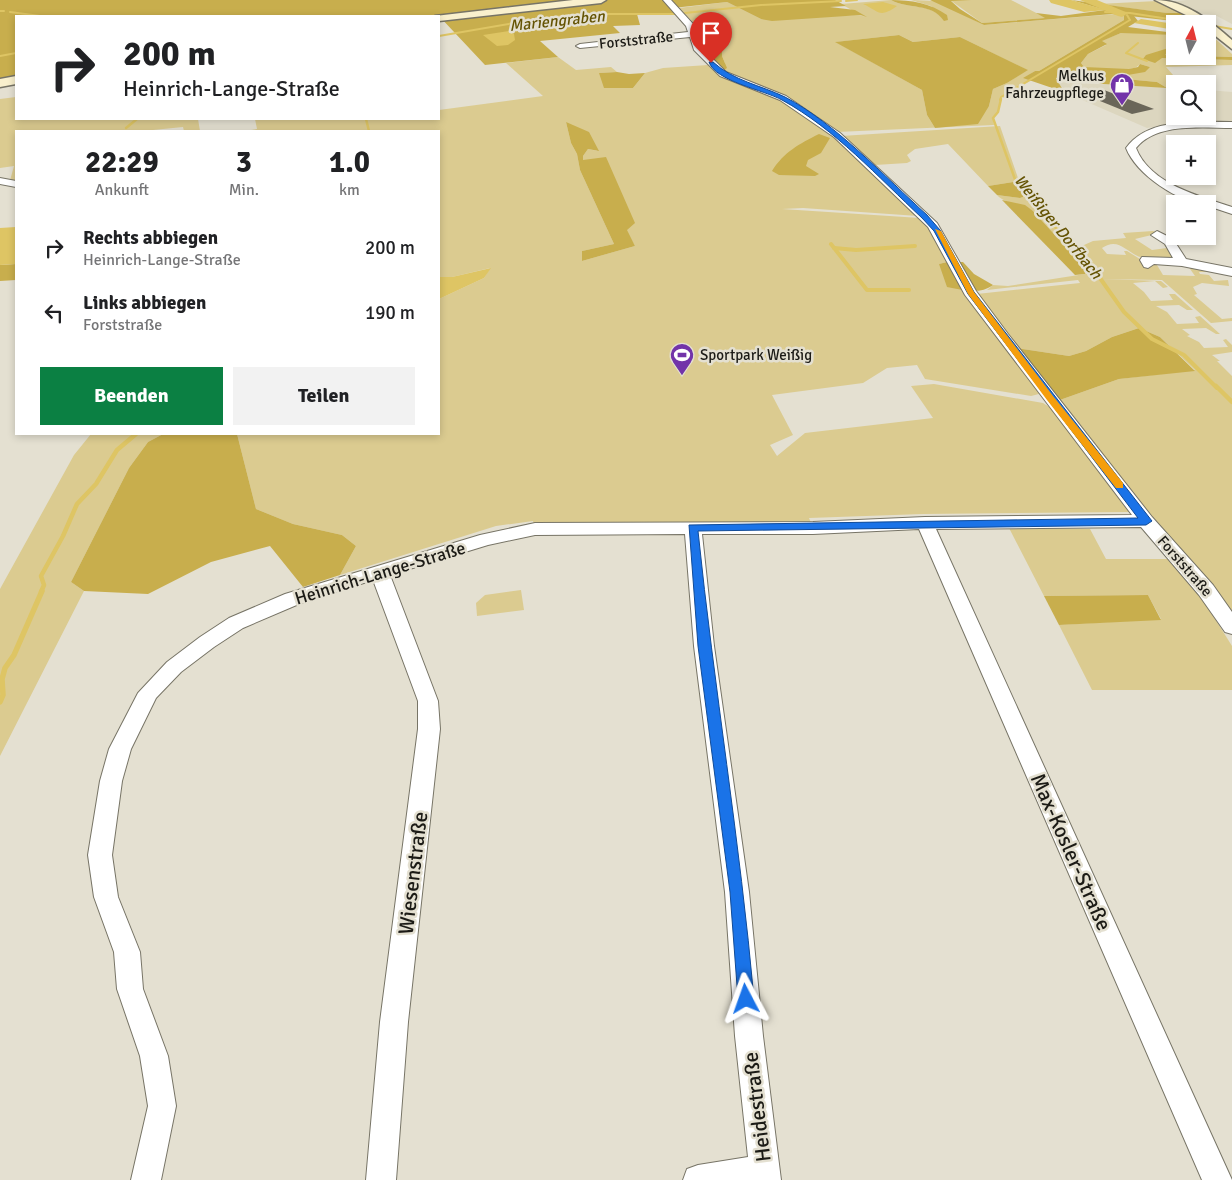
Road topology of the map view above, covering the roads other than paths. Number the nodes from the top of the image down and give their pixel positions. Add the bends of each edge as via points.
1 (601, 0) edge
2 (667, 0) edge
3 (1160, 0) edge
4 (1190, 15) edge
5 (440, 18) edge
6 (1216, 32) edge
7 (692, 34) junction
8 (580, 46) dead end
9 (1232, 46) edge
10 (15, 80) edge
11 (0, 83) edge
12 (1232, 125) edge
13 (0, 181) edge
14 (15, 184) edge
15 (1232, 211) edge
16 (1164, 238) dead end
17 (1182, 262) junction
18 (1148, 264) dead end
19 (1232, 272) edge
20 (1146, 521) junction
21 (924, 523) junction
22 (692, 528) junction
23 (380, 574) junction
24 (1232, 627) edge
25 (765, 1175) edge
26 (146, 1180) edge
27 (382, 1180) edge
28 (698, 1180) edge
29 (1217, 1180) edge

1 - 5 main road
2 - 7 street, Forststraße via 690,25
3 - 4 main road
6 - 9 street
7 - 8 street, Forststraße
7 - 20 street, Forststraße via 697,48 723,74 783,98 837,135 929,221 970,292
10 - 11 main road
12 - 15 street via 1164,129 1142,136 1131,148 1135,161 1157,179
13 - 14 street
16 - 17 street
17 - 18 street via 1146,260
17 - 19 street
20 - 21 street, Heinrich-Lange-Straße
20 - 24 street, Forststraße via 1206,590
21 - 22 street, Heinrich-Lange-Straße via 813,528
21 - 29 street, Max-Kosler-Straße
22 - 23 street, Heinrich-Lange-Straße via 535,529 486,539
22 - 25 street, Heidestraße via 704,646 737,892
23 - 26 street, Heinrich-Lange-Straße via 292,600 236,623 207,642 174,667 148,694 120,749 111,781 100,855 106,897 128,952 130,989 154,1056 162,1106
23 - 27 street, Wiesenstraße via 428,702 429,729 394,1022
25 - 28 street

